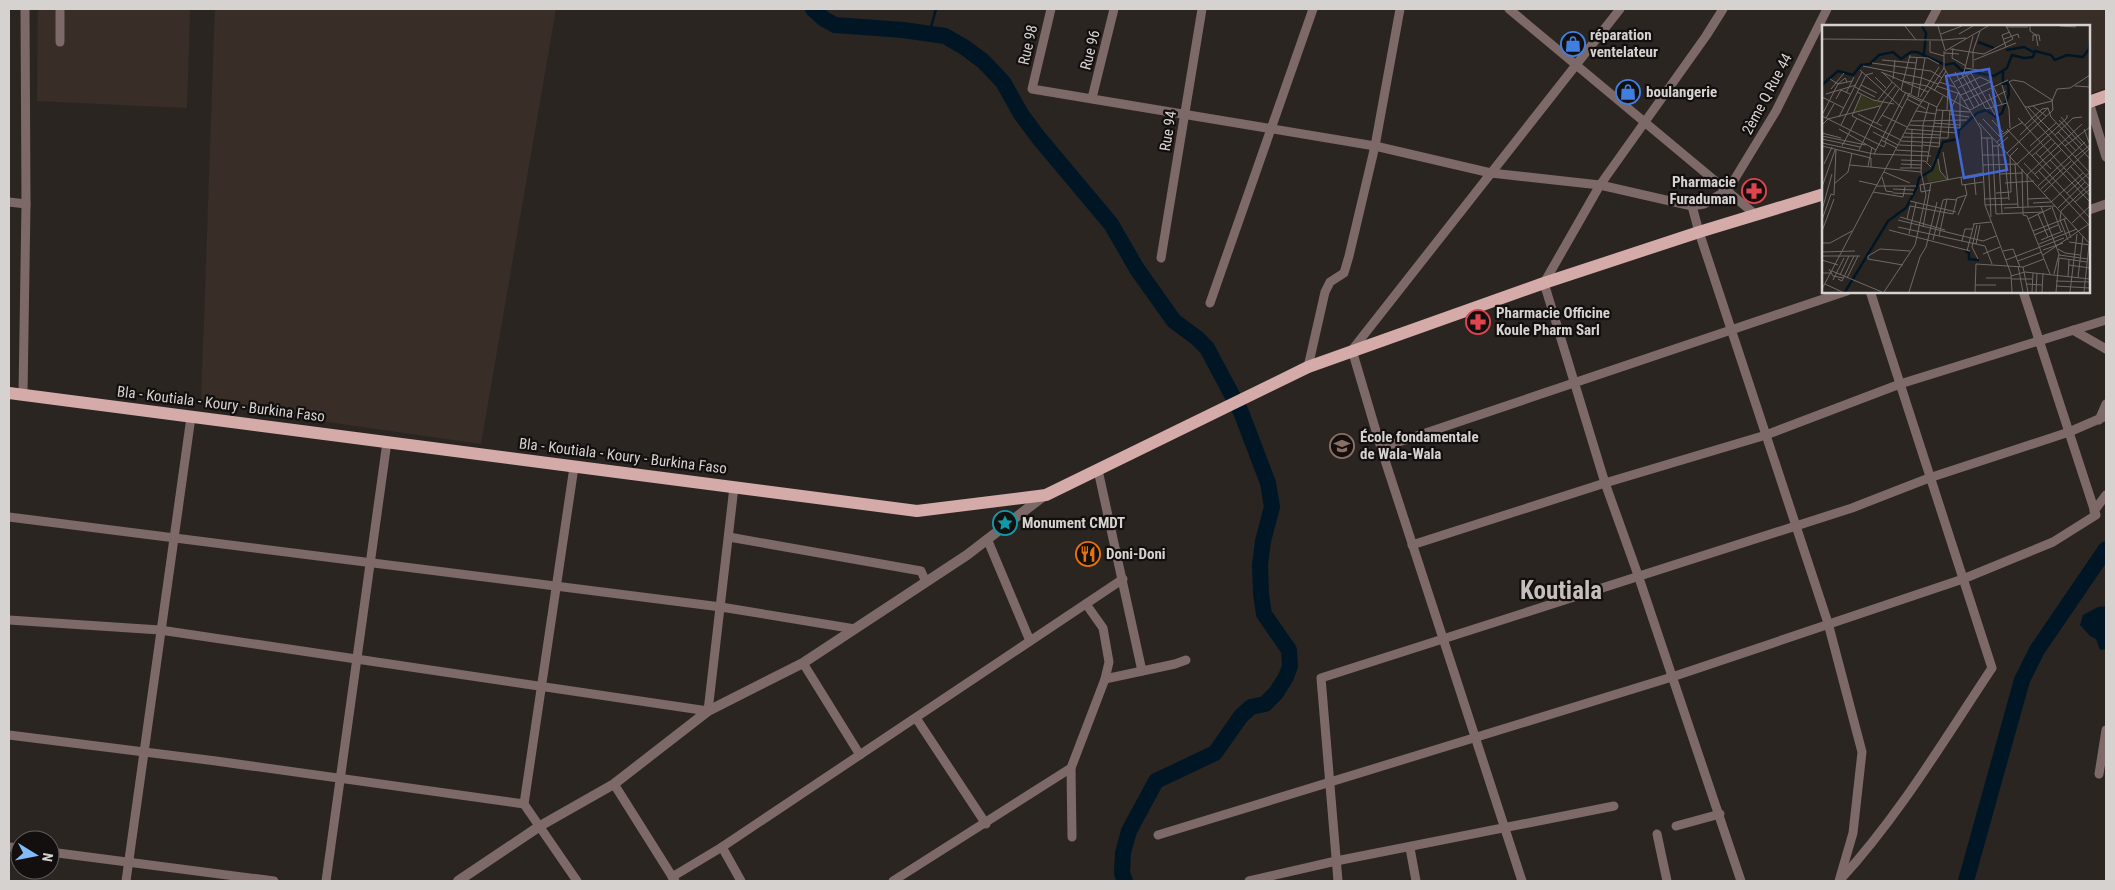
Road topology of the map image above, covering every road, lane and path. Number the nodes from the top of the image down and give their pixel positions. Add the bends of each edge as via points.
1 (25, 9) edge
2 (60, 9) edge
3 (1051, 9) edge
4 (1114, 9) edge
5 (1202, 9) edge
6 (1313, 9) edge
7 (1400, 9) edge
8 (1509, 9) edge
9 (1620, 9) edge
10 (1722, 9) edge
11 (1827, 9) edge
12 (1937, 9) edge
13 (1929, 25) edge
14 (60, 42) dead end
15 (1577, 64) junction
16 (2106, 96) edge
17 (1092, 98) junction
18 (2090, 102) edge
19 (2090, 105) edge
20 (1185, 114) junction
21 (1645, 123) junction
22 (1271, 128) junction
23 (1375, 146) junction
24 (2106, 157) edge
25 (1491, 173) junction
26 (1600, 185) junction
27 (1728, 190) junction
28 (1822, 195) edge
29 (9, 202) edge
30 (26, 204) junction
31 (2106, 204) edge
32 (1692, 206) junction
33 (2090, 210) edge
34 (1756, 215) junction
35 (1699, 232) junction
36 (1161, 258) dead end
37 (1544, 283) junction
38 (1845, 292) edge
39 (1870, 292) edge
40 (2023, 292) edge
41 (1210, 303) dead end
42 (2106, 320) edge
43 (1732, 330) junction
44 (2073, 330) junction
45 (2039, 342) junction
46 (1352, 350) junction
47 (2106, 350) edge
48 (1308, 368) junction
49 (1574, 383) junction
50 (1900, 384) junction
51 (9, 393) edge
52 (23, 394) junction
53 (2106, 404) edge
54 (191, 416) junction
55 (2102, 418) edge
56 (2069, 432) junction
57 (1766, 434) junction
58 (387, 442) junction
59 (1381, 448) junction
60 (574, 467) junction
61 (1098, 470) junction
62 (1929, 478) junction
63 (1605, 483) junction
64 (734, 487) junction
65 (1046, 495) junction
66 (2106, 495) edge
67 (2094, 511) junction
68 (9, 517) edge
69 (1795, 526) junction
70 (729, 537) junction
71 (174, 538) junction
72 (988, 541) junction
73 (1412, 545) junction
74 (370, 563) junction
75 (1638, 575) junction
76 (1123, 579) junction
77 (1963, 579) junction
78 (926, 582) junction
79 (556, 586) junction
80 (1086, 604) junction
81 (721, 607) junction
82 (9, 620) edge
83 (1828, 623) junction
84 (855, 628) junction
85 (160, 630) junction
86 (1442, 638) junction
87 (1030, 641) junction
88 (356, 659) junction
89 (1186, 660) dead end
90 (803, 663) junction
91 (1142, 671) junction
92 (1672, 677) junction
93 (1105, 679) junction
94 (541, 686) junction
95 (708, 711) junction
96 (916, 718) junction
97 (2106, 730) edge
98 (9, 735) edge
99 (1475, 739) junction
100 (144, 752) junction
101 (860, 755) junction
102 (1071, 768) junction
103 (2099, 774) dead end
104 (341, 779) junction
105 (1330, 781) junction
106 (614, 784) junction
107 (524, 804) junction
108 (1614, 806) dead end
109 (1720, 814) junction
110 (986, 824) junction
111 (540, 826) junction
112 (1676, 826) dead end
113 (1504, 828) junction
114 (1657, 834) dead end
115 (1158, 835) dead end
116 (1072, 836) dead end
117 (722, 847) junction
118 (1410, 848) junction
119 (60, 853) edge
120 (128, 862) junction
121 (1336, 862) junction
122 (673, 879) edge
123 (126, 881) edge
124 (274, 881) edge
125 (326, 881) edge
126 (458, 881) edge
127 (577, 881) edge
128 (741, 881) edge
129 (893, 881) edge
130 (1253, 881) edge
131 (1338, 881) edge
132 (1416, 881) edge
133 (1522, 881) edge
134 (1667, 881) edge
135 (1741, 881) edge
136 (1839, 881) edge

1 - 30 street
2 - 14 street
3 - 17 street, Rue 98 via 1032,89
4 - 17 street, Rue 96
5 - 20 street, Rue 94
6 - 22 street
7 - 23 street
8 - 15 street
9 - 15 street
10 - 21 street
11 - 27 street, 2ème Q Rue 44 via 1776,110
12 - 13 street
15 - 21 street
15 - 25 street
16 - 18 main road
17 - 20 street
19 - 24 street
20 - 22 street
20 - 36 street, Rue 94
21 - 26 street
21 - 27 street
22 - 23 street
22 - 41 street
23 - 25 street
23 - 48 street via 1344,273 1330,282 1325,292
25 - 26 street
25 - 46 street
26 - 32 street
26 - 37 street
27 - 32 street via 1704,204
27 - 34 street
28 - 34 main road, Bla - Koutiala - Koury - Burkina Faso
29 - 30 street
30 - 52 street
31 - 33 street
32 - 35 street
34 - 35 main road, Bla - Koutiala - Koury - Burkina Faso
35 - 37 main road, Bla - Koutiala - Koury - Burkina Faso
35 - 43 street
37 - 46 main road, Bla - Koutiala - Koury - Burkina Faso
37 - 49 street
38 - 43 street
39 - 50 street
40 - 45 street
42 - 44 street
43 - 49 street
43 - 57 street
44 - 45 street
44 - 47 street
45 - 50 street
45 - 56 street
46 - 48 main road, Bla - Koutiala - Koury - Burkina Faso
46 - 59 street
48 - 61 main road, Bla - Koutiala - Koury - Burkina Faso
49 - 59 street
49 - 63 street
50 - 57 street
50 - 62 street
51 - 52 main road, Bla - Koutiala - Koury - Burkina Faso
52 - 54 main road, Bla - Koutiala - Koury - Burkina Faso
53 - 55 street
54 - 58 main road, Bla - Koutiala - Koury - Burkina Faso
54 - 71 street
55 - 56 street
56 - 62 street
56 - 67 street
57 - 63 street
57 - 69 street
58 - 60 main road, Bla - Koutiala - Koury - Burkina Faso
58 - 74 street
59 - 73 street
60 - 64 main road, Bla - Koutiala - Koury - Burkina Faso
60 - 79 street
61 - 65 main road, Bla - Koutiala - Koury - Burkina Faso
61 - 76 street
62 - 69 street
62 - 77 street
63 - 73 street
63 - 75 street
64 - 65 main road, Bla - Koutiala - Koury - Burkina Faso via 917,511
64 - 70 street
65 - 72 street
66 - 67 street
67 - 77 street via 2096,515 2053,542
68 - 71 street
69 - 75 street
69 - 83 street
70 - 78 street via 921,571
70 - 81 street
71 - 74 street
71 - 85 street
72 - 78 street
72 - 87 street
73 - 86 street
74 - 79 street
74 - 88 street
75 - 86 street
75 - 92 street
76 - 80 street
76 - 91 street
77 - 83 street
77 - 136 street via 1992,668 1903,801 1864,854
78 - 84 street
79 - 81 street
79 - 94 street
80 - 87 street
80 - 93 street via 1103,628 1109,662
81 - 84 street
81 - 95 street
82 - 85 street
83 - 92 street
83 - 136 street via 1862,752 1853,833
84 - 90 street
85 - 88 street
85 - 100 street
86 - 99 street
86 - 105 street via 1321,678
87 - 96 street
88 - 94 street
88 - 104 street
89 - 91 street
90 - 95 street
90 - 101 street
91 - 93 street
92 - 99 street
92 - 109 street
93 - 102 street
94 - 95 street
94 - 107 street
95 - 106 street
96 - 101 street
96 - 110 street
97 - 103 street
98 - 100 street
99 - 105 street
99 - 113 street
100 - 104 street
100 - 120 street
101 - 117 street
102 - 110 street
102 - 116 street
104 - 107 street
104 - 125 street
105 - 115 street
105 - 121 street
106 - 111 street
106 - 122 street
107 - 111 street
108 - 113 street
109 - 112 street
109 - 135 street
110 - 129 street
111 - 126 street
111 - 127 street
113 - 118 street
113 - 133 street
114 - 134 street
117 - 122 street
117 - 128 street
118 - 121 street
118 - 132 street
119 - 120 street
120 - 123 street
120 - 124 street
121 - 130 street
121 - 131 street

